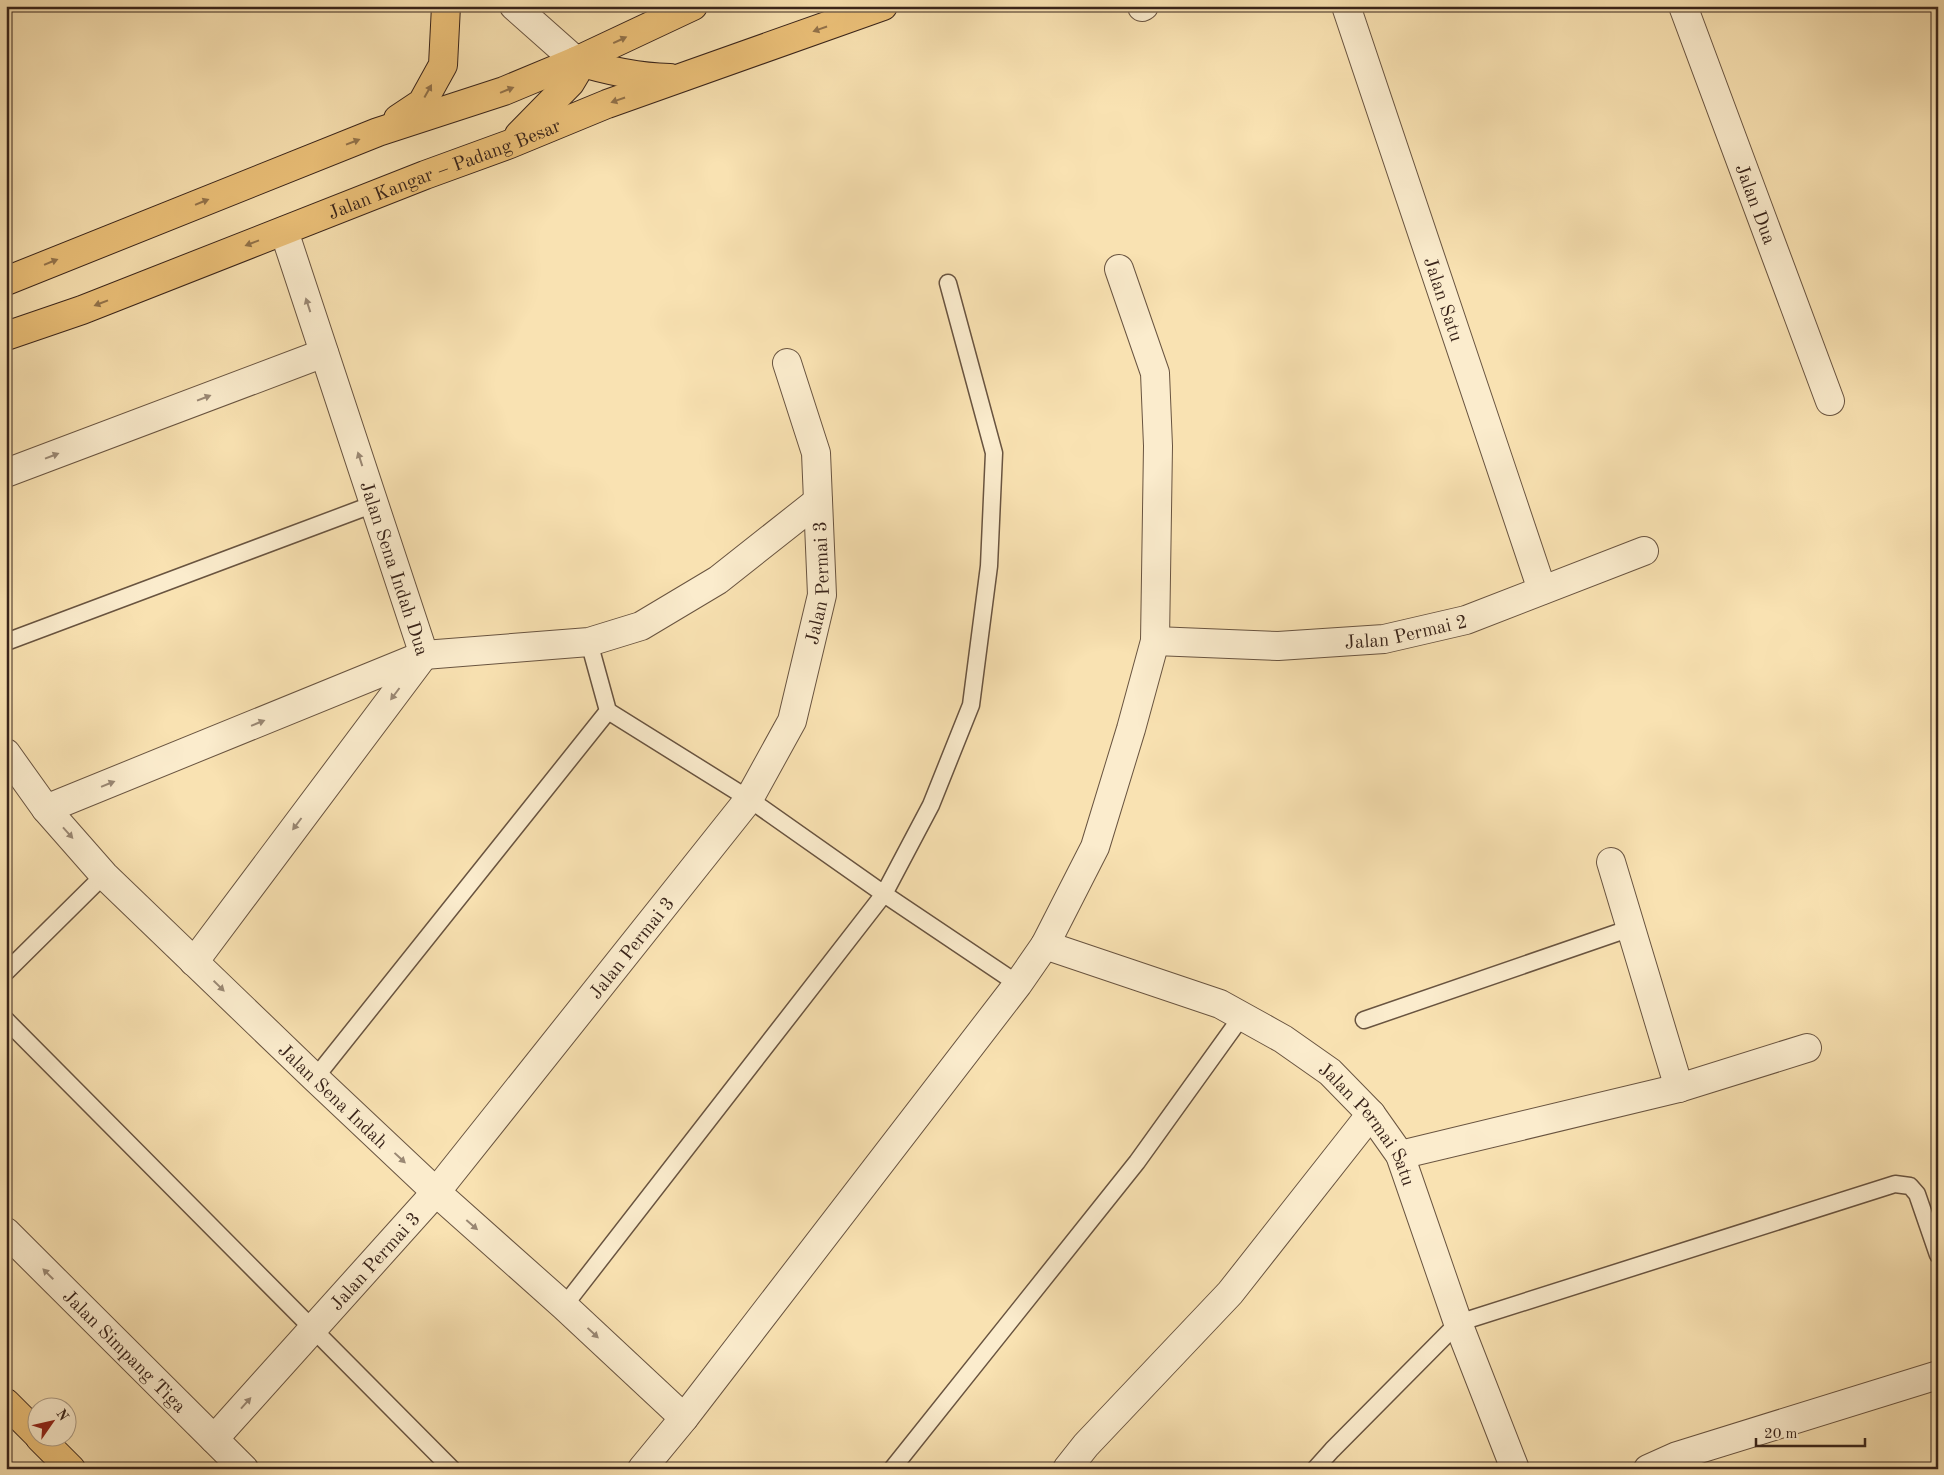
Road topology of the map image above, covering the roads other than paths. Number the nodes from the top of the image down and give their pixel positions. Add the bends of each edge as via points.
1 (446, 6) edge
2 (514, 6) edge
3 (693, 6) edge
4 (883, 6) edge
5 (1346, 6) edge
6 (1684, 6) edge
7 (576, 61) junction
8 (681, 78) junction
9 (378, 132) junction
10 (510, 144) junction
11 (284, 231) junction
12 (1119, 269) dead end
13 (6, 281) edge
14 (948, 283) dead end
15 (6, 336) edge
16 (324, 353) junction
17 (787, 363) dead end
18 (1830, 401) dead end
19 (6, 473) edge
20 (818, 501) junction
21 (374, 504) junction
22 (1644, 551) dead end
23 (1542, 590) junction
24 (1155, 641) junction
25 (6, 642) edge
26 (589, 642) junction
27 (424, 655) junction
28 (608, 711) junction
29 (6, 752) edge
30 (749, 799) junction
31 (46, 809) junction
32 (1611, 862) dead end
33 (104, 874) junction
34 (884, 894) junction
35 (1632, 928) junction
36 (1045, 945) junction
37 (194, 962) junction
38 (6, 972) edge
39 (1018, 984) junction
40 (1242, 1016) junction
41 (6, 1020) edge
42 (1364, 1020) dead end
43 (1807, 1048) dead end
44 (314, 1078) junction
45 (1679, 1088) junction
46 (1371, 1114) junction
47 (1400, 1155) junction
48 (436, 1192) junction
49 (6, 1232) edge
50 (1938, 1255) edge
51 (564, 1306) junction
52 (1458, 1323) junction
53 (314, 1328) junction
54 (1936, 1380) edge
55 (6, 1403) edge
56 (684, 1418) junction
57 (28, 1424) edge
58 (214, 1439) junction
59 (50, 1448) edge
60 (1680, 1462) edge
61 (71, 1469) edge
62 (244, 1469) edge
63 (452, 1469) edge
64 (642, 1469) edge
65 (892, 1469) edge
66 (1066, 1469) edge
67 (1315, 1469) edge
68 (1515, 1469) edge
69 (1648, 1469) edge

9 -> 1 highway via 422,103 443,65
2 - 7 street
7 -> 3 highway
4 -> 8 highway, Jalan Kangar – Padang Besar
5 - 23 street, Jalan Satu
6 - 18 street, Jalan Dua
7 - 8 highway via 616,73
9 -> 7 highway via 504,91
7 - 10 highway via 576,73 570,83
8 -> 10 highway, Jalan Kangar – Padang Besar
13 -> 9 highway
10 - 11 highway, Jalan Kangar – Padang Besar
11 -> 15 highway, Jalan Kangar – Padang Besar via 82,310
16 -> 11 street, Jalan Sena Indah Dua
12 - 24 street via 1155,373 1158,446
14 - 34 lane via 994,453 989,566 971,705 931,805
19 -> 16 street
21 -> 16 street, Jalan Sena Indah Dua
17 - 20 street, Jalan Permai 3 via 816,453
20 - 26 street via 718,580 640,626
20 - 30 street, Jalan Permai 3 via 822,595 792,721
21 - 25 lane
21 - 27 street, Jalan Sena Indah Dua
22 - 23 street, Jalan Permai 2
23 - 24 street, Jalan Permai 2 via 1466,620 1384,639 1278,646
24 - 36 street via 1095,847
26 - 27 street
26 - 28 lane
31 -> 27 street
27 -> 37 street, Jalan Sena Indah Dua
28 - 30 lane
28 - 44 lane
29 - 31 street, Jalan Sena Indah
30 - 34 lane
30 - 48 street, Jalan Permai 3
31 -> 33 street, Jalan Sena Indah
32 - 35 street
33 - 37 street, Jalan Sena Indah
33 - 38 lane
34 - 39 lane
34 - 51 lane
35 - 42 lane
35 - 45 street
36 - 39 street
36 - 40 street, Jalan Permai Satu via 1220,1004
37 -> 44 street, Jalan Sena Indah
39 - 56 street
40 - 46 street, Jalan Permai Satu via 1283,1039 1330,1072
40 - 65 lane via 1137,1162
41 - 53 lane
43 - 45 street
44 -> 48 street, Jalan Sena Indah
45 - 47 street
46 - 47 street, Jalan Permai Satu
46 - 66 street via 1230,1293
47 - 52 street, Jalan Permai Satu
48 -> 51 street, Jalan Sena Indah
48 - 53 street, Jalan Permai 3
58 -> 49 street, Jalan Simpang Tiga
50 - 52 lane via 1917,1194 1910,1186 1895,1184
51 -> 56 street, Jalan Sena Indah
52 - 67 lane
52 - 68 street, Jalan Permai Satu
58 -> 53 street, Jalan Permai 3
53 - 63 lane
54 - 60 street
55 - 57 highway
56 - 64 street
58 - 62 street, Jalan Simpang Tiga
59 - 61 highway
60 - 69 street

